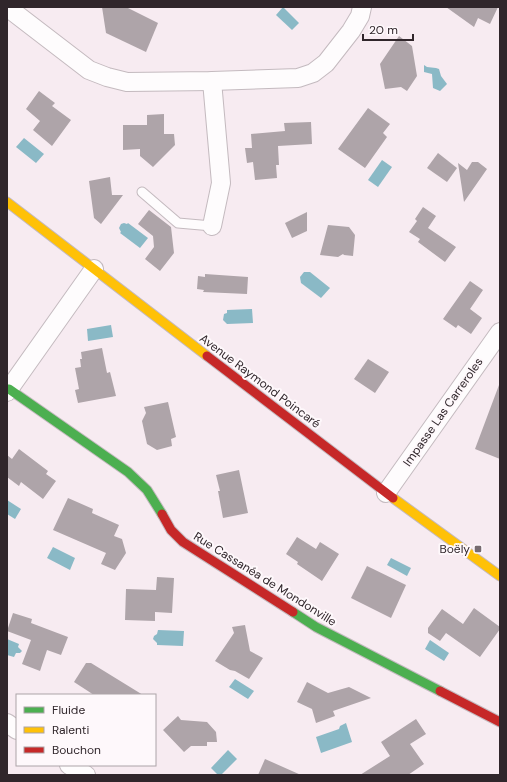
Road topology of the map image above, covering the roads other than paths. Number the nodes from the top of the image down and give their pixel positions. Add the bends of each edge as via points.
1 (7, 7) edge
2 (362, 7) edge
3 (212, 81) junction
4 (142, 192) dead end
5 (7, 202) edge
6 (212, 226) joint
7 (94, 269) junction
8 (500, 332) edge
9 (8, 390) edge
10 (386, 493) junction
11 (500, 576) edge
12 (500, 722) edge
13 (7, 723) edge
14 (16, 729) edge
15 (71, 766) edge
16 (86, 775) edge

1 - 3 street via 89,70 107,77 127,82
2 - 3 street via 351,32 326,63 313,73 298,78
3 - 6 street via 221,183
4 - 6 lane via 178,222
5 - 7 main road, Avenue Raymond Poincaré
7 - 9 street
7 - 10 main road, Avenue Raymond Poincaré
8 - 10 street, Impasse Las Carreroles
9 - 12 main road, Rue Cassanéa de Mondonville via 128,472 147,490 171,530 182,542 316,627
10 - 11 main road, Avenue Raymond Poincaré
13 - 14 street
15 - 16 street

